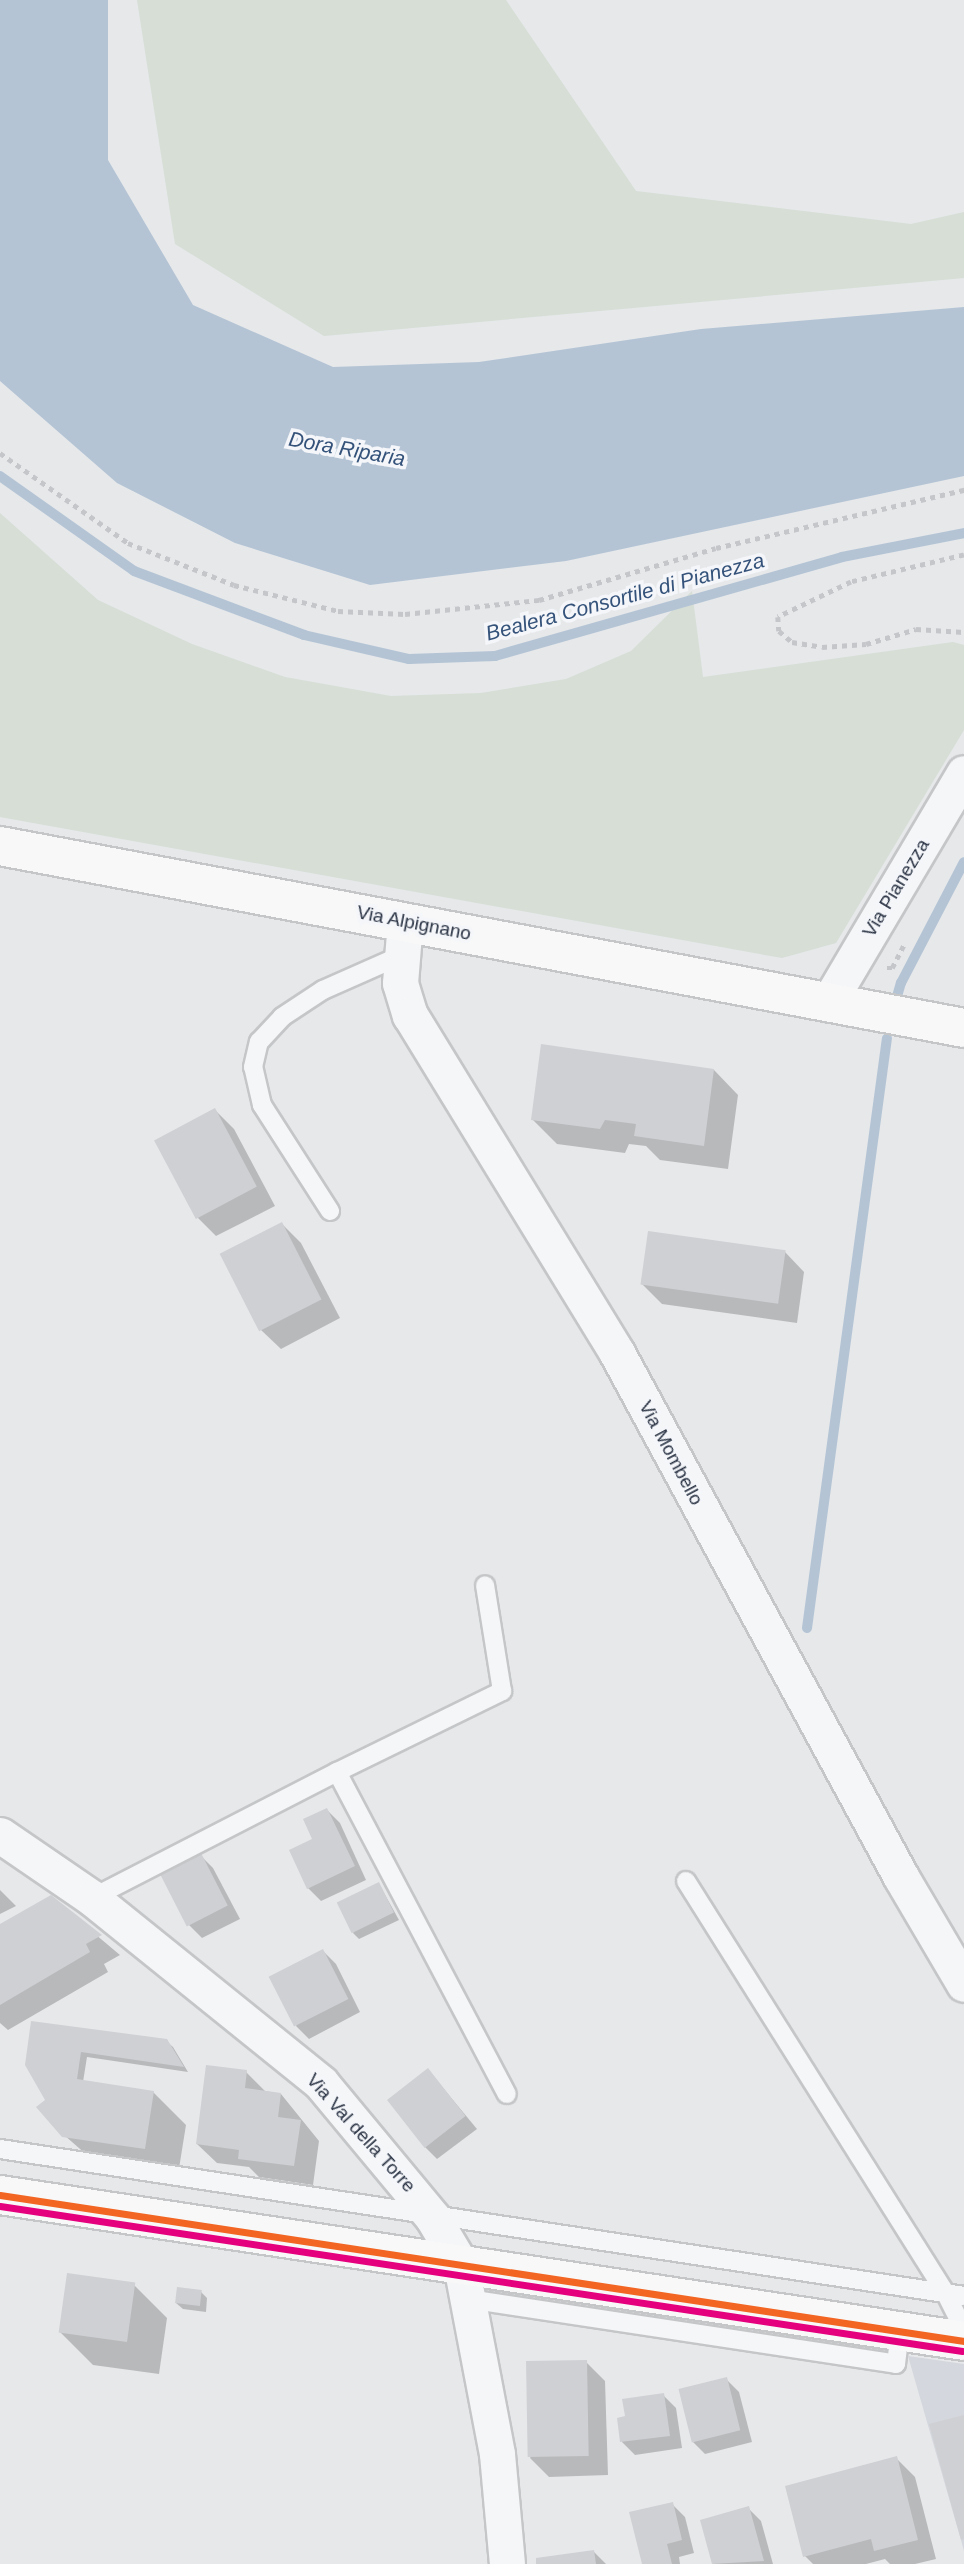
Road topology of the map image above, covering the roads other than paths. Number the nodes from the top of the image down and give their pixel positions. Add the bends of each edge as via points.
1 (964, 773) edge
2 (0, 846) edge
3 (402, 938) junction
4 (828, 1003) junction
5 (964, 1028) edge
6 (330, 1211) dead end
7 (485, 1585) dead end
8 (337, 1772) junction
9 (0, 1835) edge
10 (686, 1881) dead end
11 (92, 1898) junction
12 (964, 1984) edge
13 (507, 2094) dead end
14 (0, 2149) edge
15 (0, 2195) edge
16 (433, 2218) junction
17 (465, 2282) junction
18 (955, 2295) edge
19 (964, 2330) edge
20 (964, 2341) edge
21 (507, 2564) edge

1 - 4 street, Via Pianezza
2 - 3 street, Via Alpignano
3 - 4 street, Via Alpignano
3 - 6 lane via 282,1017 259,1042 253,1067 262,1105
3 - 12 street, Via Mombello via 400,983 410,1015 617,1353 901,1877
4 - 5 street, Via Alpignano
7 - 8 lane via 502,1691
8 - 11 lane
8 - 13 lane
9 - 11 street, Via Val della Torre
10 - 18 lane
11 - 16 street, Via Val della Torre via 321,2083
14 - 16 lane
15 - 17 street
16 - 17 street, Via Val della Torre
16 - 18 lane
17 - 20 street
17 - 21 street, Via Val della Torre via 497,2454
18 - 19 lane

